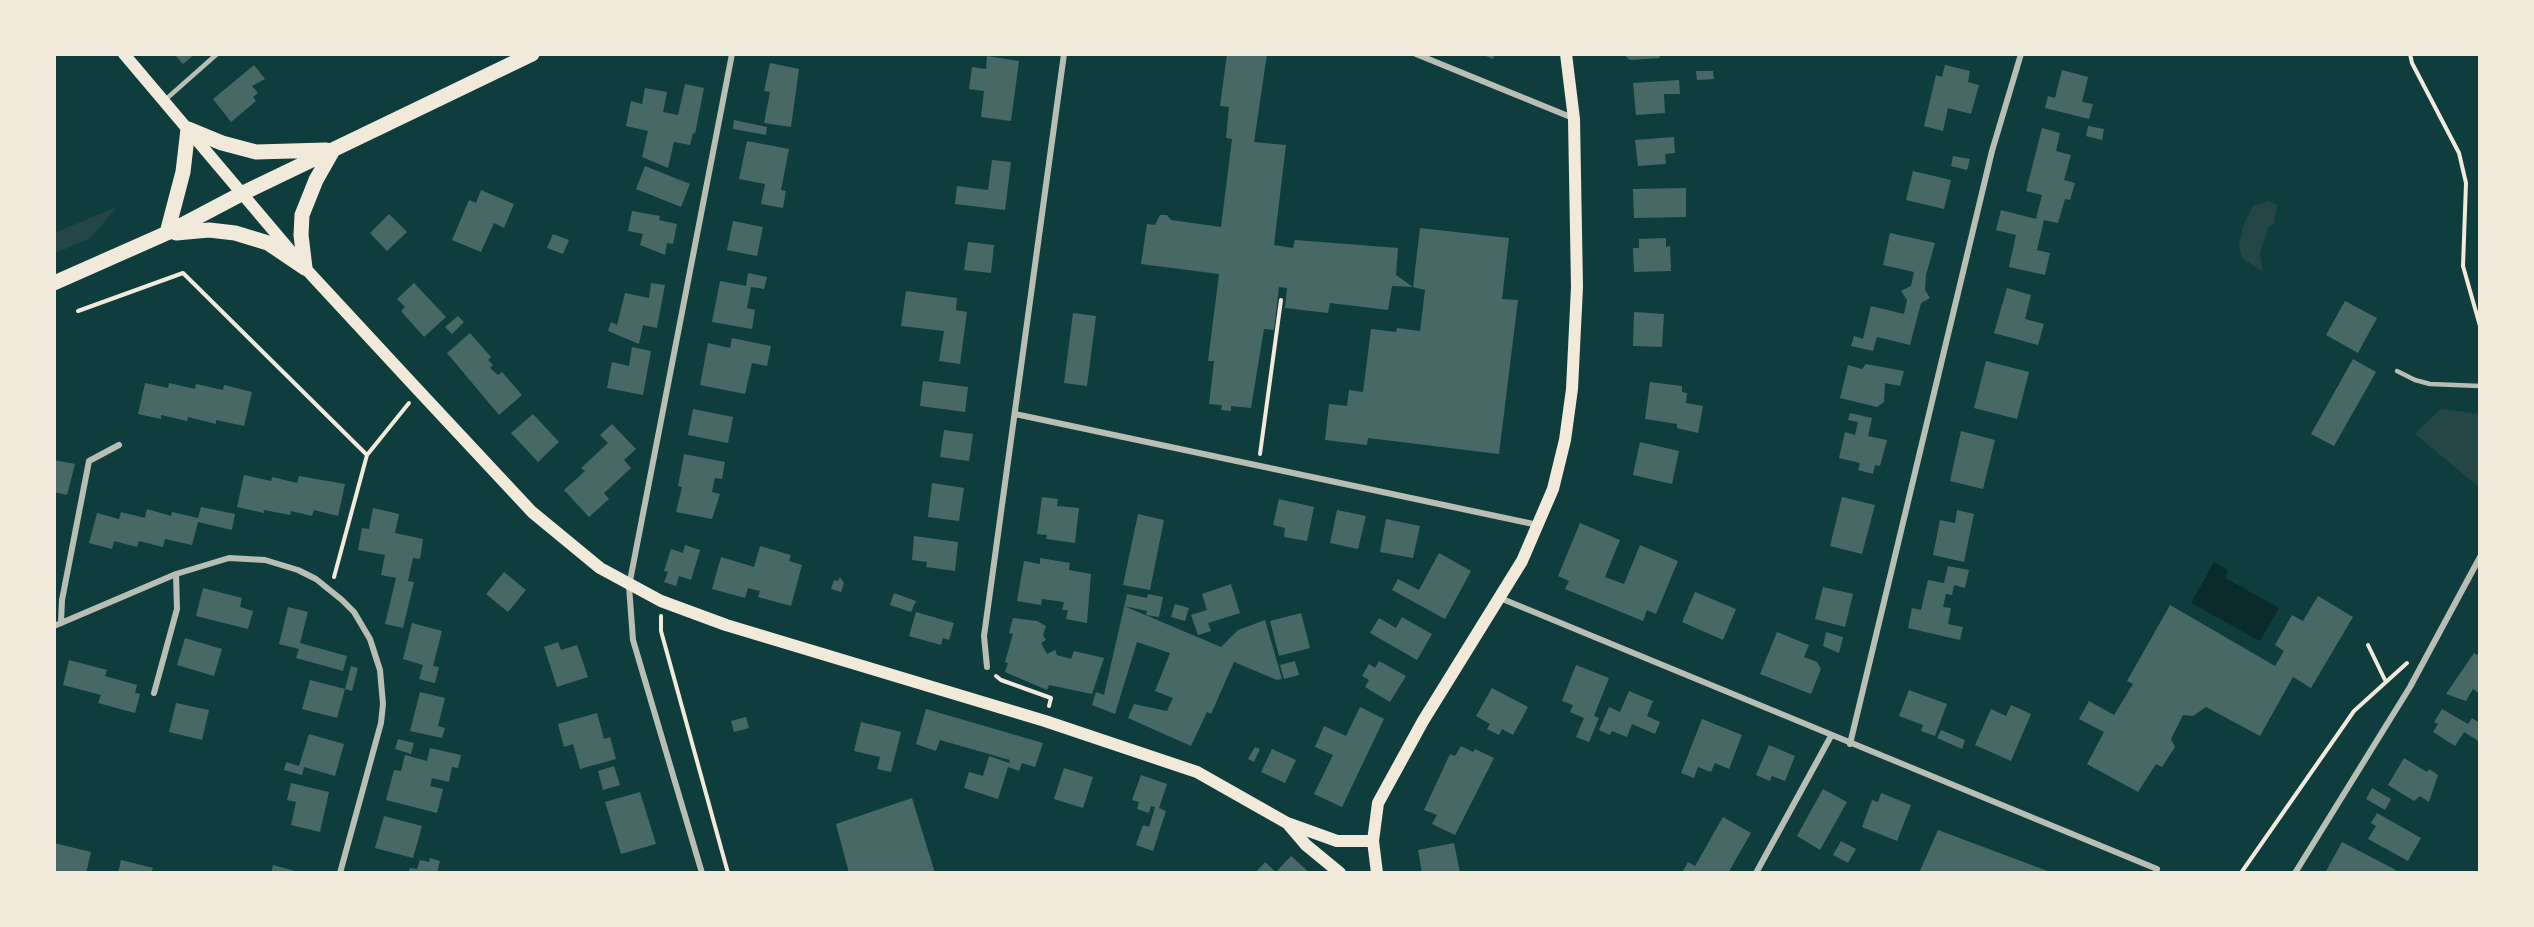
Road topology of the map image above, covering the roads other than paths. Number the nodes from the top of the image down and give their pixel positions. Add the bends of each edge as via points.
1 (124, 54) edge
2 (217, 54) edge
3 (532, 54) edge
4 (732, 54) edge
5 (1064, 54) edge
6 (1416, 54) edge
7 (1566, 54) edge
8 (2021, 54) edge
9 (164, 101) junction
10 (1574, 119) junction
11 (188, 129) junction
12 (333, 150) junction
13 (241, 194) junction
14 (167, 234) junction
15 (305, 268) junction
16 (54, 283) edge
17 (2397, 371) dead end
18 (2480, 386) edge
19 (1015, 414) junction
20 (119, 446) dead end
21 (1538, 525) junction
22 (2480, 558) edge
23 (176, 574) junction
24 (629, 586) junction
25 (1500, 598) junction
26 (57, 625) edge
27 (987, 666) road end
28 (154, 693) dead end
29 (1832, 736) junction
30 (1850, 744) junction
31 (1287, 823) junction
32 (1373, 841) junction
33 (2157, 869) dead end
34 (340, 873) edge
35 (702, 873) edge
36 (1340, 873) edge
37 (1377, 873) edge
38 (1756, 873) edge
39 (2295, 873) edge

1 - 9 main road
2 - 9 lane
3 - 12 main road
4 - 24 street
5 - 19 street
6 - 10 street
7 - 10 main road
8 - 30 street via 1992,151
9 - 11 main road
10 - 21 main road via 1577,287 1572,389 1553,489
11 - 12 main road via 256,152
11 - 13 main road
11 - 14 main road via 183,172
12 - 13 main road
12 - 15 main road via 302,215
13 - 14 main road
13 - 15 main road
14 - 15 main road via 209,230 235,233 268,243
14 - 16 main road
15 - 24 main road via 554,533
17 - 18 lane via 2430,384
19 - 21 street
19 - 27 street via 984,636
20 - 26 street via 89,461
21 - 25 main road
22 - 39 street via 2410,687
23 - 26 street
23 - 28 street via 177,609
23 - 34 street via 215,561 249,558 280,563 330,590 354,612 370,639 380,670 381,723
24 - 31 main road via 726,625 1045,721 1197,772
24 - 35 street via 633,640
25 - 29 street
25 - 32 main road via 1423,721 1378,803
29 - 30 street
29 - 38 street
30 - 33 street
31 - 32 main road via 1337,841
31 - 36 main road
32 - 37 main road

